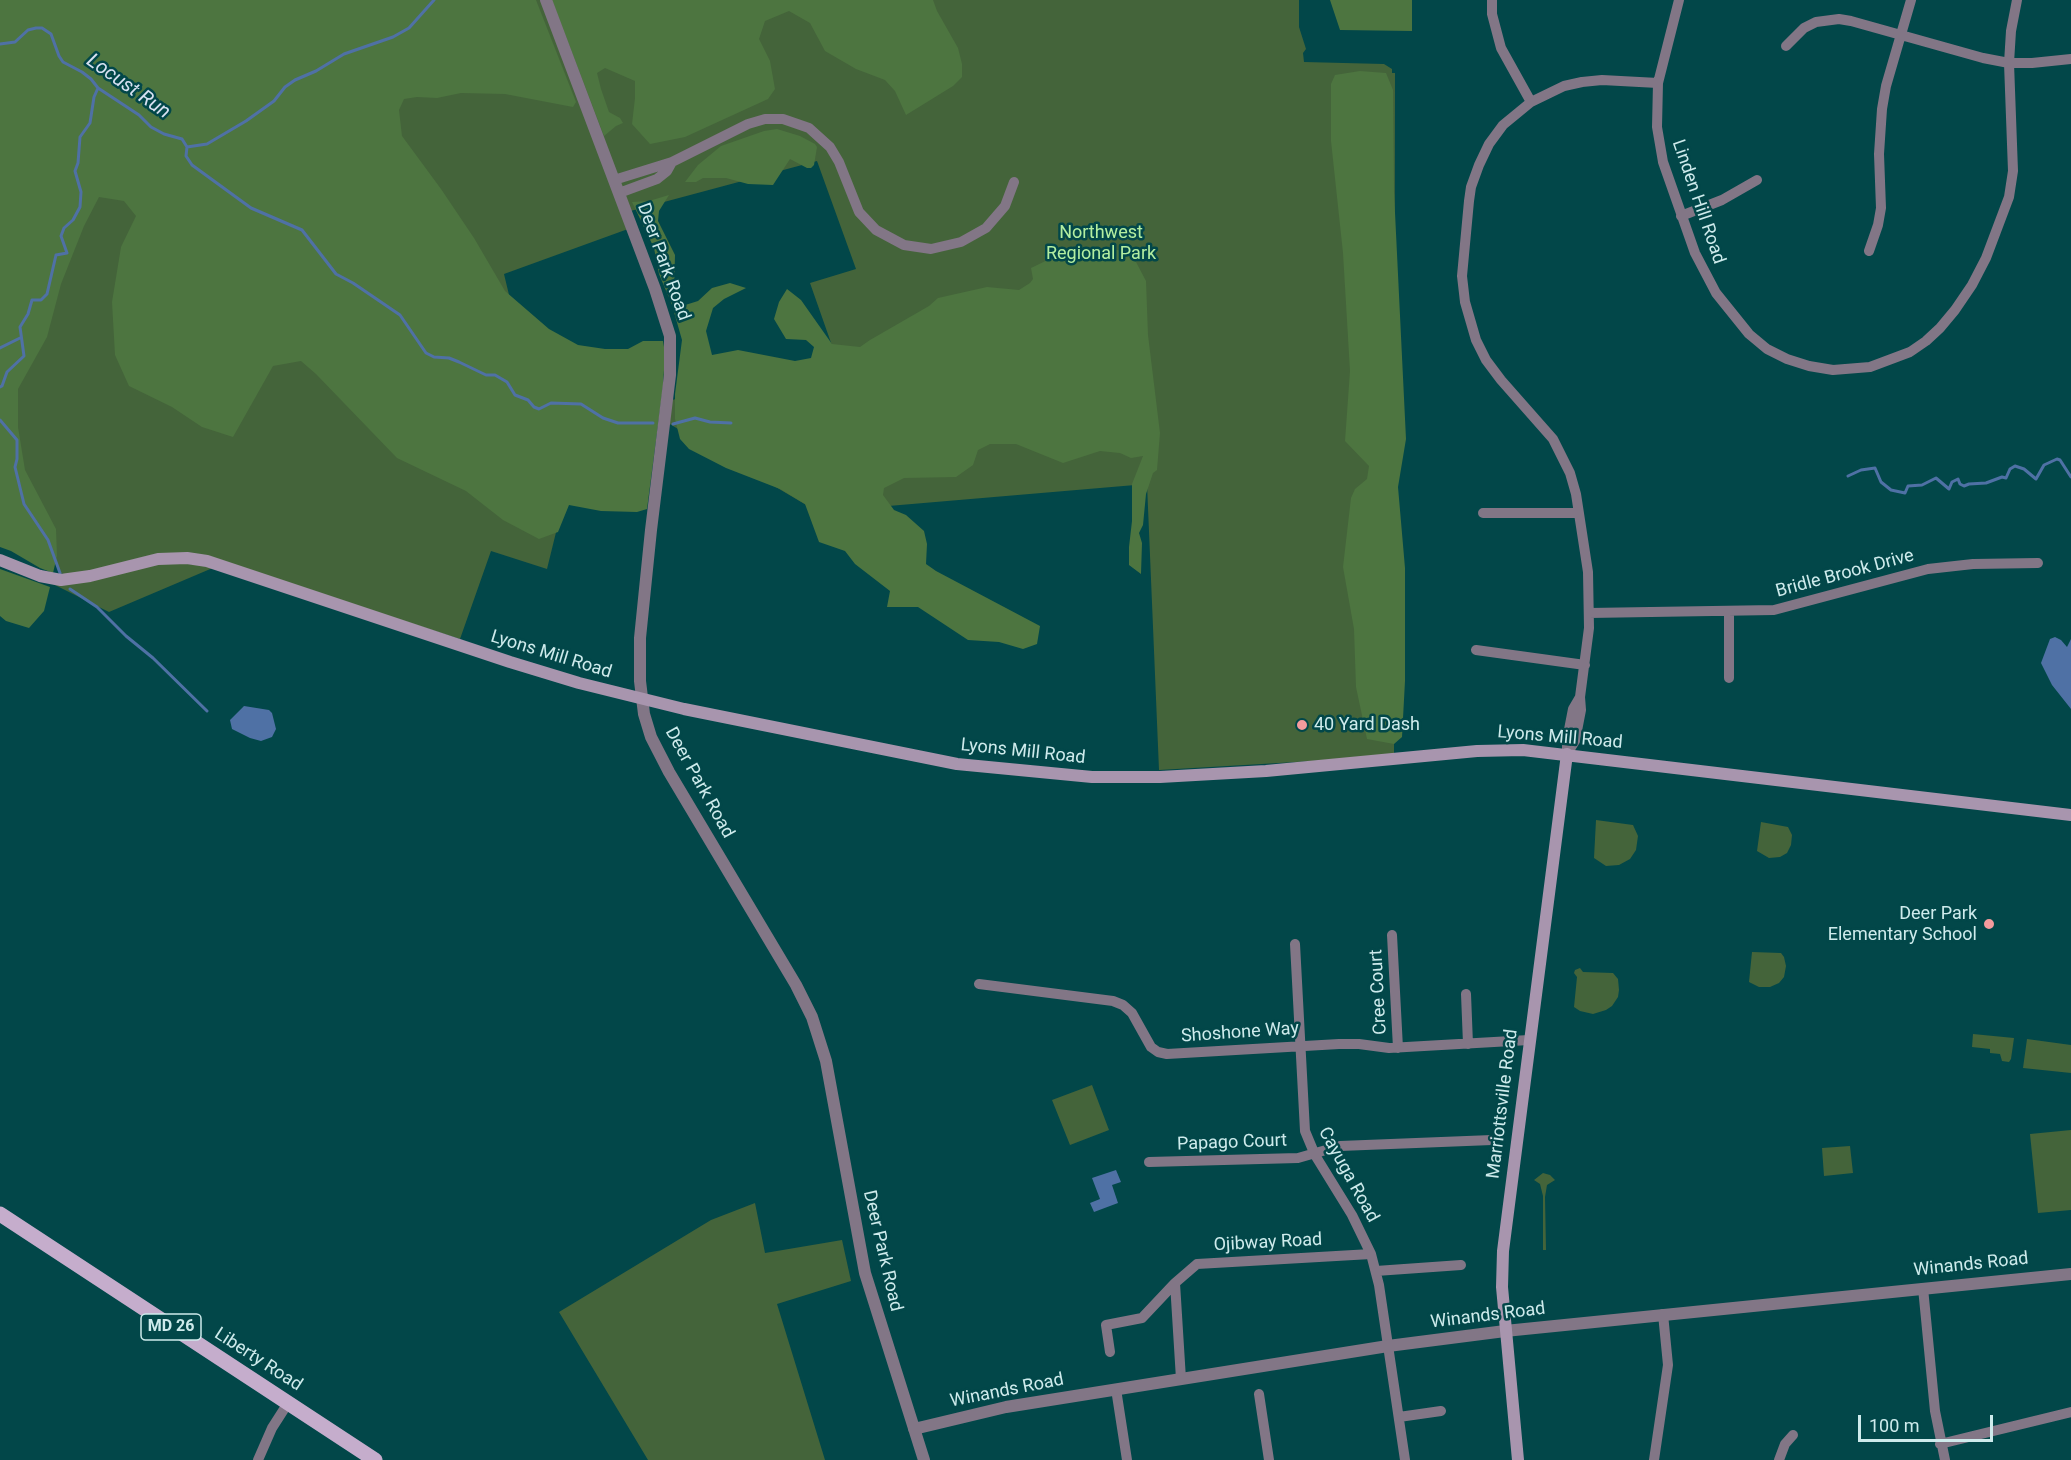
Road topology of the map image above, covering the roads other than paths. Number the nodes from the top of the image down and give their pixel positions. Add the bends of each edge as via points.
1 (546, 0) edge
2 (1492, 0) edge
3 (1679, 0) edge
4 (1911, 0) edge
5 (2017, 0) edge
6 (1901, 35) junction
7 (1786, 46) dead end
8 (2071, 59) edge
9 (2009, 63) junction
10 (1658, 83) junction
11 (1532, 102) junction
12 (672, 162) junction
13 (614, 180) junction
14 (1757, 180) dead end
15 (1014, 182) dead end
16 (619, 193) junction
17 (1681, 216) junction
18 (1869, 251) dead end
19 (1483, 513) dead end
20 (1579, 513) junction
21 (0, 560) edge
22 (2038, 563) dead end
23 (1729, 612) junction
24 (1589, 613) junction
25 (1476, 650) dead end
26 (1585, 665) junction
27 (1729, 678) dead end
28 (641, 699) junction
29 (1567, 754) junction
30 (2071, 815) edge
31 (1392, 935) dead end
32 (1295, 944) dead end
33 (979, 984) dead end
34 (1466, 994) dead end
35 (1529, 1040) junction
36 (1468, 1044) junction
37 (1300, 1046) junction
38 (1398, 1048) junction
39 (1492, 1140) dead end
40 (1315, 1155) junction
41 (1149, 1162) dead end
42 (0, 1214) edge
43 (1371, 1254) junction
44 (1461, 1266) dead end
45 (1376, 1271) junction
46 (2071, 1274) edge
47 (1175, 1283) junction
48 (1923, 1288) junction
49 (1663, 1314) junction
50 (1505, 1331) junction
51 (1388, 1346) junction
52 (1110, 1352) dead end
53 (1181, 1379) junction
54 (1116, 1389) junction
55 (1259, 1394) dead end
56 (288, 1403) junction
57 (1441, 1411) dead end
58 (2071, 1412) edge
59 (1399, 1417) junction
60 (914, 1429) junction
61 (1793, 1435) dead end
62 (1940, 1444) junction
63 (258, 1460) edge
64 (375, 1460) edge
65 (924, 1460) edge
66 (1127, 1460) edge
67 (1269, 1460) edge
68 (1405, 1460) edge
69 (1518, 1460) edge
70 (1654, 1460) edge
71 (1779, 1460) edge
72 (1945, 1460) edge

1 - 13 street, Deer Park Road
2 - 11 street via 1501,48
3 - 10 street, Linden Hill Road
4 - 6 street
5 - 9 street, Linden Hill Road
6 - 7 street via 1851,21 1826,21 1804,28
6 - 9 street
6 - 18 street via 1882,110 1881,208
8 - 9 street
9 - 17 street, Linden Hill Road via 2013,171 2006,206 1972,285 1940,328 1910,352 1870,367 1833,370 1787,359 1767,349 1749,334 1716,293
10 - 11 street, Marriottsville Road via 1581,82
10 - 17 street, Linden Hill Road via 1659,144
11 - 20 street, Marriottsville Road via 1503,125 1489,144 1475,176 1462,276 1476,340 1501,380 1553,439 1576,494
12 - 13 street
12 - 15 street via 748,124 765,119 793,121 809,128 830,147 854,203 871,226 896,242 931,249 961,242 986,228 1005,206
12 - 16 street via 657,179
13 - 16 street, Deer Park Road
14 - 17 street via 1728,198
16 - 28 street, Deer Park Road via 665,319 671,354 641,625
19 - 20 street
20 - 24 street, Marriottsville Road via 1588,572
21 - 28 main road, Lyons Mill Road via 61,580 158,559 207,561 520,666
22 - 23 street, Bridle Brook Drive via 1951,565 1903,574 1795,606
23 - 24 street, Bridle Brook Drive
23 - 27 street
24 - 26 street, Marriottsville Road
25 - 26 street
26 - 29 street, Marriottsville Road via 1575,741
28 - 29 main road, Lyons Mill Road via 936,760 1084,776 1215,775 1492,750
28 - 60 street, Deer Park Road via 651,736 666,766 796,985 816,1026 865,1272
29 - 30 main road, Lyons Mill Road
29 - 35 main road, Marriottsville Road
31 - 38 street, Cree Court
32 - 37 street, Cayuga Road
33 - 37 street, Shoshone Way via 1113,1001 1132,1013 1151,1047 1167,1054
34 - 36 street
35 - 36 street, Shoshone Way
35 - 50 main road, Marriottsville Road via 1503,1251
36 - 38 street, Shoshone Way
37 - 38 street, Shoshone Way via 1350,1044
37 - 40 street, Cayuga Road via 1305,1131
39 - 40 street, Papago Court via 1340,1146
40 - 41 street, Papago Court
40 - 43 street, Cayuga Road
42 - 56 main road, Liberty Road / MD 26
43 - 45 street, Cayuga Road
43 - 47 street, Ojibway Road via 1202,1263
44 - 45 street
45 - 51 street, Cayuga Road
46 - 48 street, Winands Road
47 - 52 street, Ojibway Road via 1142,1318 1106,1325
47 - 53 street
48 - 49 street, Winands Road
48 - 62 street
49 - 50 street, Winands Road
49 - 70 street via 1668,1365
50 - 51 street, Winands Road
50 - 69 main road, Marriottsville Road
51 - 53 street, Winands Road
51 - 59 street, Cayuga Road
53 - 54 street, Winands Road
54 - 60 street, Winands Road via 985,1411
54 - 66 street
55 - 67 street
56 - 63 street
56 - 64 main road, Liberty Road / MD 26
57 - 59 street
58 - 62 street
59 - 68 street, Cayuga Road
60 - 65 street, Deer Park Road
61 - 71 street
62 - 72 street

